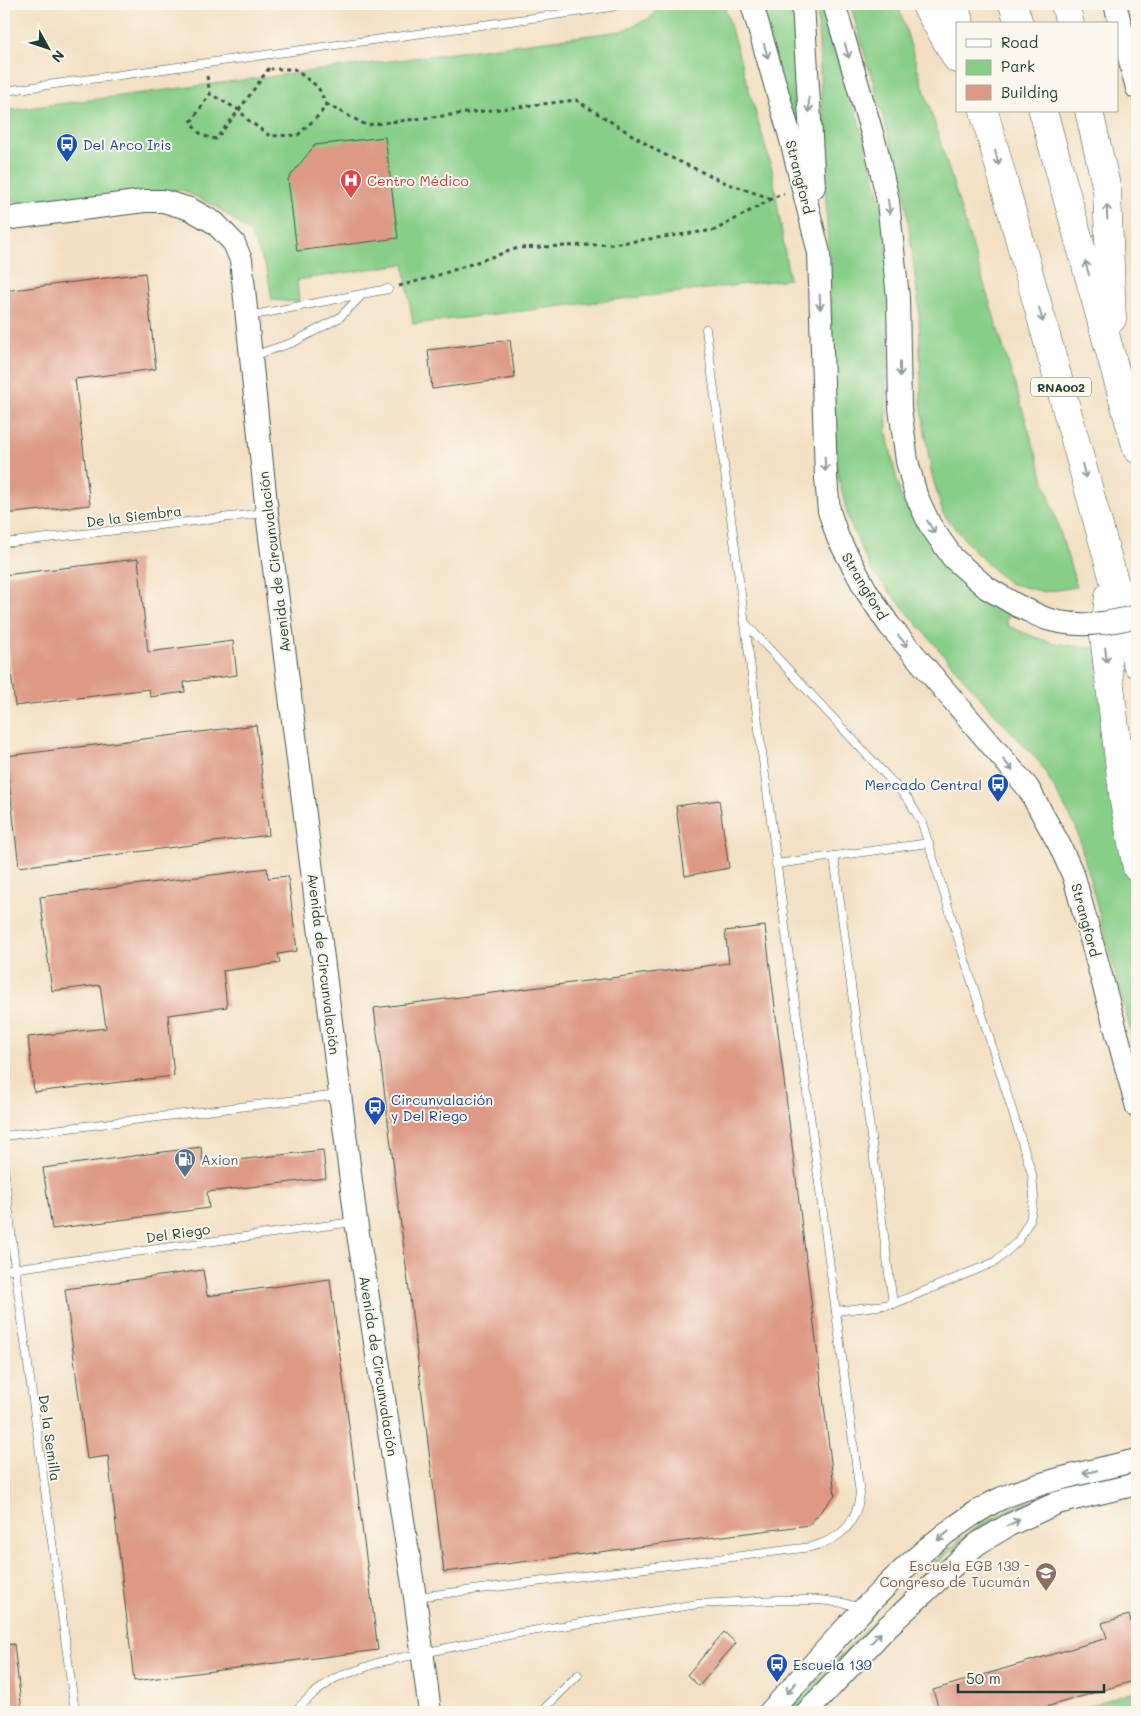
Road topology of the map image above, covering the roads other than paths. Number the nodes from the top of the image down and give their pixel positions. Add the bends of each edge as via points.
1 (620, 4) edge
2 (752, 4) edge
3 (803, 4) edge
4 (834, 4) edge
5 (925, 4) edge
6 (954, 4) edge
7 (1013, 4) edge
8 (1065, 4) edge
9 (1115, 4) edge
10 (959, 22) edge
11 (1018, 22) edge
12 (1070, 22) edge
13 (956, 58) edge
14 (1137, 88) edge
15 (4, 91) edge
16 (984, 112) edge
17 (1043, 112) edge
18 (1089, 112) edge
19 (4, 219) edge
20 (819, 253) junction
21 (388, 289) road end
22 (363, 294) junction
23 (247, 316) junction
24 (706, 329) dead end
25 (251, 357) junction
26 (1114, 365) junction
27 (1137, 450) edge
28 (267, 513) junction
29 (4, 543) edge
30 (1112, 572) junction
31 (1137, 616) edge
32 (745, 623) junction
33 (1137, 664) edge
34 (929, 843) junction
35 (834, 856) junction
36 (776, 864) junction
37 (1137, 868) edge
38 (340, 1095) junction
39 (1137, 1107) edge
40 (4, 1136) edge
41 (4, 1168) edge
42 (356, 1222) junction
43 (15, 1268) junction
44 (4, 1270) edge
45 (893, 1304) junction
46 (836, 1312) junction
47 (1137, 1460) edge
48 (1137, 1484) edge
49 (415, 1597) junction
50 (864, 1610) junction
51 (422, 1652) junction
52 (578, 1675) dead end
53 (75, 1712) edge
54 (294, 1712) edge
55 (430, 1712) edge
56 (541, 1712) edge
57 (770, 1712) edge
58 (807, 1712) edge

1 - 15 lane
2 -> 20 street, Strangford
3 -> 20 street
4 -> 31 street, bridge via 876,147 888,201 898,298 900,408 907,461 916,495 930,526 953,558 987,588 1047,619 1078,625 1110,623
5 - 13 highway
6 - 10 highway
7 - 11 highway
8 - 12 highway
9 - 14 street
16 -> 30 highway, RNA002
26 -> 17 highway
26 -> 18 highway via 1107,190
19 - 23 street, Avenida de Circunvalación via 144,201 163,201 190,209 215,223 234,243 241,260
20 -> 39 street, Strangford via 826,478 829,511 838,538 862,584 889,625 1028,788 1046,819 1074,877
21 - 22 lane
22 - 23 lane
22 - 25 lane via 339,318 294,342
23 - 25 street, Avenida de Circunvalación
24 - 32 lane
25 - 28 street, Avenida de Circunvalación
26 - 27 highway
28 - 29 lane, De la Siembra
28 - 38 street, Avenida de Circunvalación
30 - 33 highway, RNA002
30 -> 37 highway via 1104,636 1124,802
32 - 34 lane via 908,799
32 - 36 lane
34 - 35 lane
34 - 45 lane via 1032,1174 1034,1197 1030,1220 1018,1241 995,1262
35 - 36 lane
35 - 45 lane
36 - 46 lane
38 - 40 lane
38 - 42 street, Avenida de Circunvalación
41 - 43 lane, De la Semilla
42 - 43 lane, Del Riego
42 - 49 street, Avenida de Circunvalación
43 - 44 lane, Del Riego
43 - 53 lane, De la Semilla
45 - 46 lane
46 - 49 lane via 860,1494 858,1510 839,1536 811,1547
47 -> 50 street via 1051,1481 1001,1498 963,1520 920,1553
58 -> 48 street via 886,1628 977,1544 1009,1524 1056,1503
49 - 51 street, Avenida de Circunvalación
50 - 51 lane via 819,1600 698,1604
50 -> 57 street
51 - 54 lane via 380,1662 336,1678
51 - 55 street, Avenida de Circunvalación
52 - 56 lane

